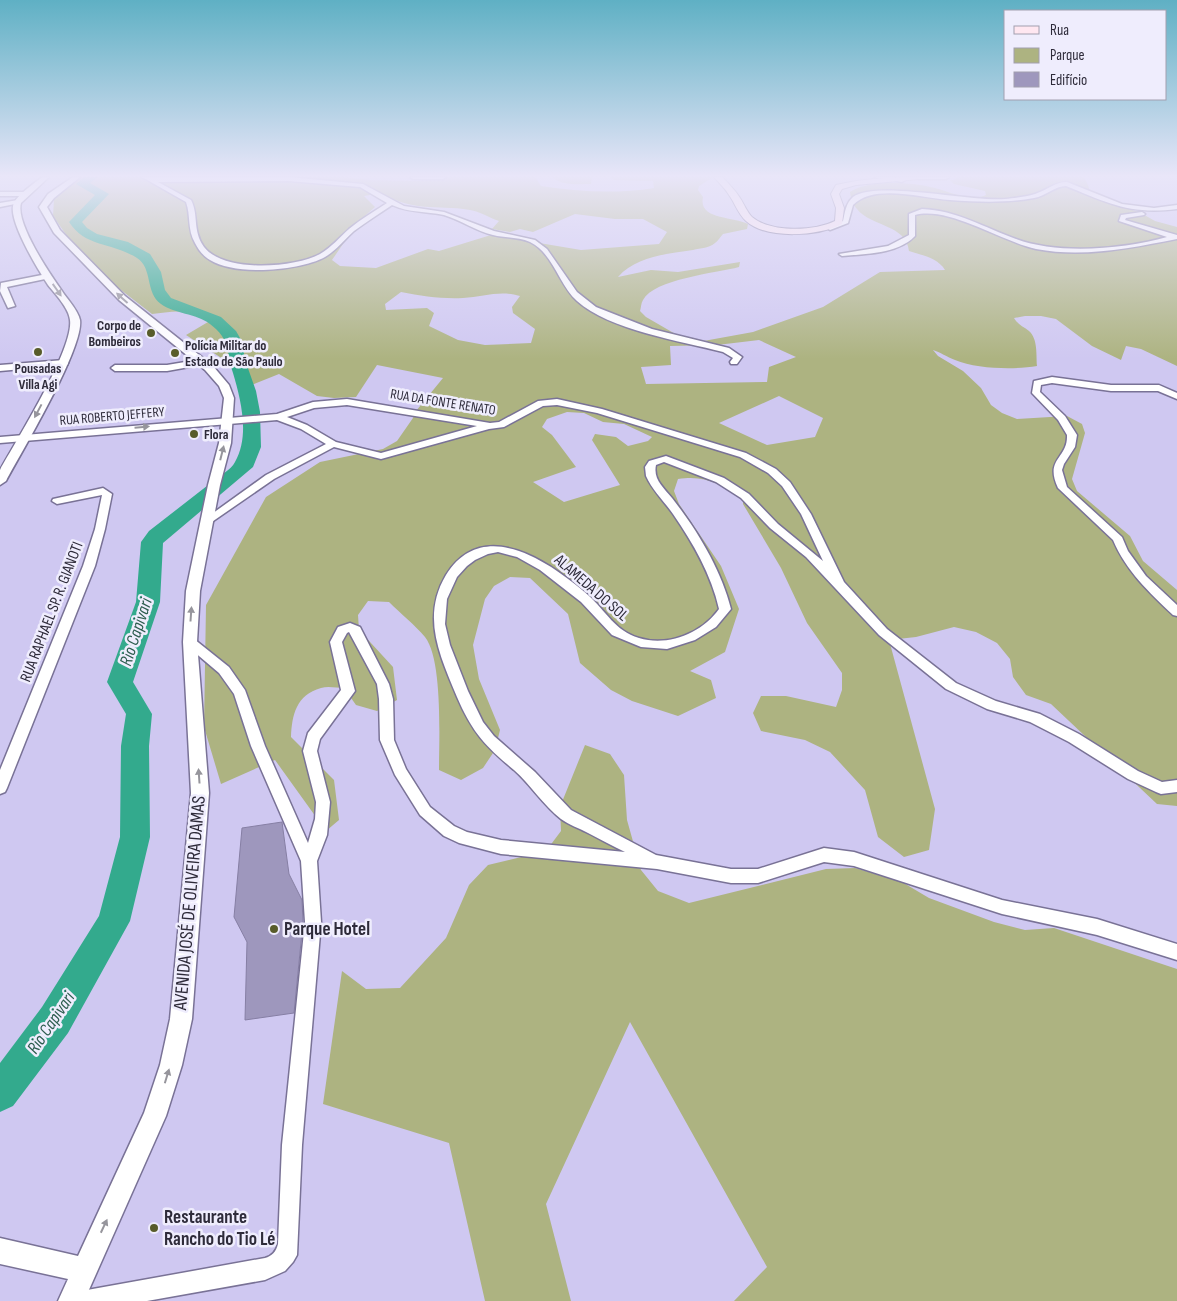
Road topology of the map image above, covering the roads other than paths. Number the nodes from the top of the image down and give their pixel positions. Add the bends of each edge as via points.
1 (27, 238) edge
2 (64, 238) edge
3 (196, 238) edge
4 (345, 238) edge
5 (516, 238) edge
6 (911, 238) edge
7 (1004, 238) edge
8 (1174, 238) edge
9 (842, 254) dead end
10 (47, 276) junction
11 (11, 306) dead end
12 (64, 362) junction
13 (203, 362) junction
14 (734, 362) dead end
15 (0, 368) edge
16 (115, 368) dead end
17 (1159, 388) junction
18 (1177, 388) edge
19 (1177, 396) edge
20 (274, 417) junction
21 (231, 420) junction
22 (490, 426) junction
23 (24, 438) junction
24 (0, 440) edge
25 (333, 444) junction
26 (0, 481) edge
27 (58, 501) dead end
28 (208, 516) junction
29 (839, 584) junction
30 (1177, 612) edge
31 (190, 642) junction
32 (1177, 786) edge
33 (0, 788) edge
34 (309, 861) junction
35 (656, 862) junction
36 (1177, 952) edge
37 (0, 1251) edge
38 (84, 1270) junction
39 (71, 1301) edge
40 (86, 1301) edge

1 - 10 street
13 -> 2 street, AVENIDA JOSÉ DE OLIVEIRA DAMAS via 122,298
3 - 4 street via 214,260 238,266 282,265 318,257
5 - 14 street via 540,246 579,299 603,314 726,350 738,357
6 - 9 street via 869,252
7 - 8 street via 1048,248 1078,249 1152,244
10 - 11 street via 4,285
10 -> 12 street via 75,319 74,335
12 - 15 street
12 -> 23 street
13 - 16 street via 166,368
13 - 21 street, AVENIDA JOSÉ DE OLIVEIRA DAMAS via 224,385
17 - 18 street
17 - 19 street
17 - 30 street via 1111,388 1052,380 1037,383 1036,393 1064,422 1072,436 1071,444 1060,461 1059,481 1118,538 1122,551 1142,579
20 - 21 street, RUA ROBERTO JEFFERY
20 - 22 street, RUA DA FONTE RENATO via 313,406 347,402
20 - 25 street via 304,427
23 -> 21 street, RUA ROBERTO JEFFERY
28 -> 21 street, AVENIDA JOSÉ DE OLIVEIRA DAMAS
22 - 25 street via 381,456
22 - 29 street, RUA DA FONTE RENATO via 506,423 541,404 557,402 599,411 744,455 772,471 786,484 806,514
23 - 24 street, RUA ROBERTO JEFFERY
23 - 26 street
25 - 28 street via 270,477
27 - 33 street, RUA RAPHAEL SP. R. GIANOTI via 103,491 107,494 89,566
31 -> 28 street, AVENIDA JOSÉ DE OLIVEIRA DAMAS via 193,591
29 - 32 street via 883,632 951,686 1035,718 1161,788
29 - 35 street, ALAMEDA DO SOL via 745,496 720,480 666,459 652,462 649,467 652,479 673,506 710,567 722,593 725,609 715,624 692,637 652,646 636,642 615,632 585,599 537,563 498,549 484,551 463,564 451,578 439,610 439,627 478,726 567,814
31 - 34 street via 224,670 240,693 258,746
38 -> 31 street, AVENIDA JOSÉ DE OLIVEIRA DAMAS via 155,1116 181,1019 200,793
34 - 35 street via 322,819 322,802 310,751 313,737 348,691 336,642 342,630 350,627 356,630 383,684 387,740 400,771 425,811 449,831 501,847
34 - 40 street via 313,922 292,1145 286,1255 278,1264 264,1269
35 - 36 street via 731,876 758,876 824,854 854,859 1002,907 1097,926
37 - 38 street
38 - 39 street, AVENIDA JOSÉ DE OLIVEIRA DAMAS

